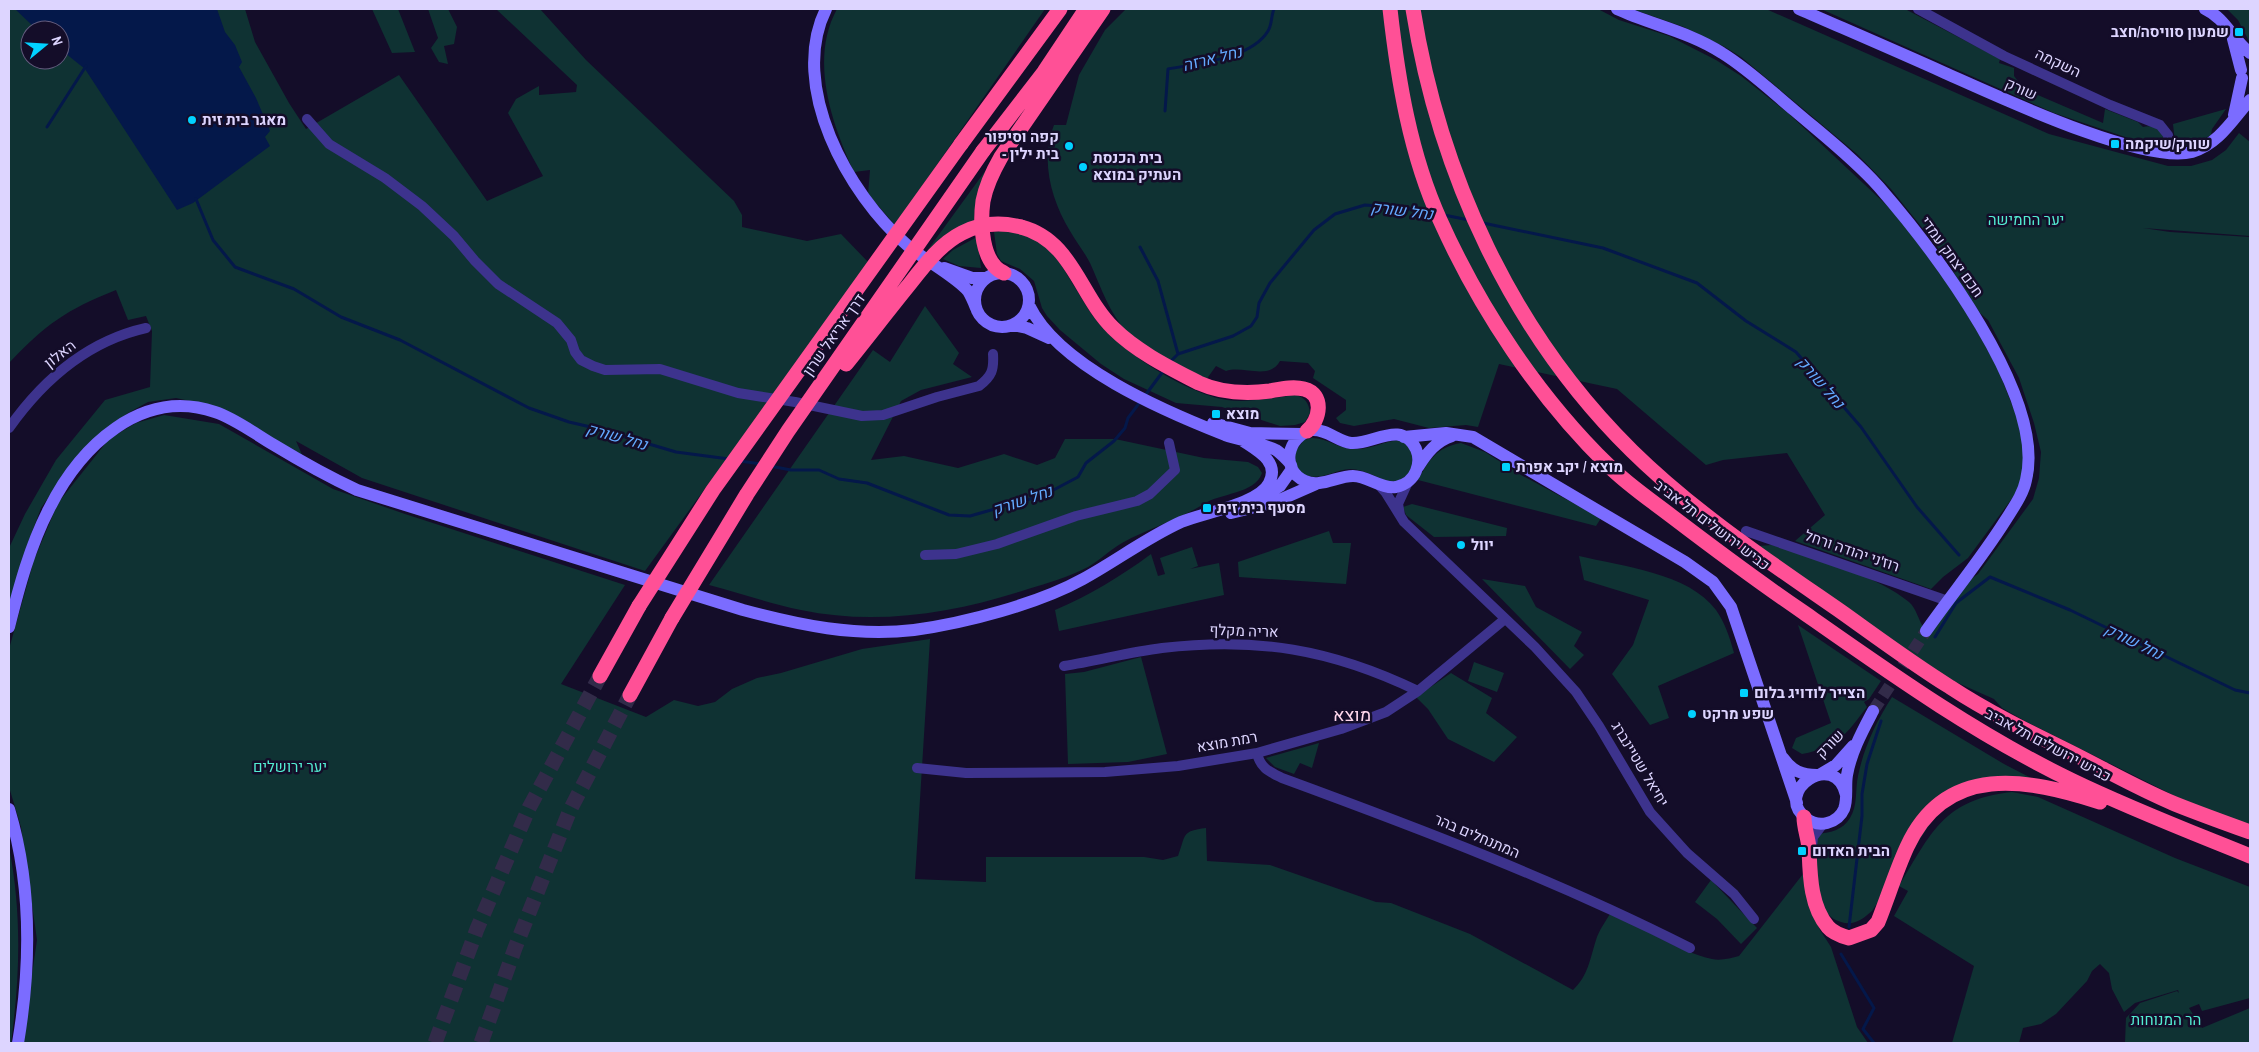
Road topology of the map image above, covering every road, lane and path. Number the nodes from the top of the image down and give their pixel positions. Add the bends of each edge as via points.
1 (826, 9) edge
2 (1060, 9) edge
3 (1086, 9) edge
4 (1103, 9) edge
5 (1390, 9) edge
6 (1413, 9) edge
7 (1618, 9) edge
8 (1799, 9) edge
9 (1918, 9) edge
10 (2205, 9) edge
11 (2229, 30) junction
12 (2250, 53) edge
13 (2250, 58) edge
14 (2244, 78) edge
15 (2250, 100) edge
16 (307, 119) dead end
17 (2231, 122) junction
18 (2171, 154) junction
19 (924, 259) junction
20 (1004, 273) junction
21 (986, 278) junction
22 (1030, 304) junction
23 (976, 308) junction
24 (1013, 326) junction
25 (146, 328) dead end
26 (1058, 342) junction
27 (993, 354) dead end
28 (1190, 419) junction
29 (9, 428) edge
30 (788, 431) junction
31 (1305, 433) junction
32 (1460, 434) junction
33 (1404, 437) junction
34 (1242, 441) junction
35 (1169, 443) dead end
36 (1290, 464) junction
37 (1417, 469) junction
38 (1376, 482) junction
39 (1408, 482) junction
40 (1316, 484) junction
41 (1235, 504) junction
42 (1404, 522) junction
43 (1746, 531) dead end
44 (1137, 547) junction
45 (925, 555) dead end
46 (1948, 601) junction
47 (1505, 619) junction
48 (9, 627) edge
49 (1926, 631) tunnel mouth
50 (1064, 666) dead end
51 (600, 676) tunnel mouth
52 (1418, 691) junction
53 (630, 695) tunnel mouth
54 (1873, 712) tunnel mouth
55 (1860, 736) junction
56 (1776, 744) junction
57 (1257, 754) junction
58 (917, 768) dead end
59 (1819, 775) junction
60 (1846, 796) junction
61 (1797, 803) junction
62 (9, 809) edge
63 (1804, 817) junction
64 (2168, 823) junction
65 (1823, 824) junction
66 (2250, 832) edge
67 (2250, 856) edge
68 (1754, 919) dead end
69 (1871, 930) junction
70 (1690, 948) dead end
71 (18, 1043) edge

1 - 19 main road via 816,38 815,69 820,104 832,139 845,170 865,202 884,224
2 - 51 highway, דרך אריאל שרון, bridge via 713,490 639,606
3 - 30 highway, דרך אריאל שרון, bridge
4 - 20 highway via 989,179 983,201 983,234 986,251 993,264
5 - 64 highway, כביש ירושלים תל אביב via 1403,99 1439,218 1464,268 1518,357 1556,408 1600,458 1626,482 1731,562 1940,706 2072,781
6 - 66 highway, כביש ירושלים תל אביב via 1421,61 1437,120 1478,229 1504,280 1566,375 1644,463 1760,555 1951,688 2029,732 2173,803
7 - 46 main road, חכם יצחק עמדי via 1683,33 1722,53 1848,156 1878,187 1946,273 2000,361 2027,428 2027,479 2002,525
8 - 18 main road, שורק via 2046,117 2125,143
9 - 18 street, השקמה via 2004,56 2160,125 2168,135
10 - 11 main road
11 - 12 main road
11 - 14 main road
13 - 14 main road via 2244,63
14 - 17 main road, שורק
15 - 17 main road, שורק
16 - 27 street via 329,144 385,178 422,206 498,284 557,323 571,340 574,352 593,366 605,370 660,368 738,393 873,416 979,386 992,375
17 - 18 main road, שורק via 2218,138 2201,148
19 - 21 main road via 961,275
19 - 23 main road via 968,292
20 - 21 main road
20 - 22 main road via 1024,284
21 - 23 main road via 976,293
22 - 24 main road via 1025,315
22 - 26 main road via 1040,322
23 - 24 main road via 982,319 993,326
24 - 26 main road via 1036,331
25 - 29 street, האלון via 125,332 82,354 40,390
26 - 28 main road via 1082,363 1127,390
28 - 31 main road via 1250,433
28 - 34 main road
30 - 31 highway, bridge via 920,271 948,243 969,230 988,224 1009,224 1043,236 1055,245 1111,327 1132,344 1190,378 1213,388 1235,392 1308,390 1316,399 1319,410 1315,424
30 - 53 highway, דרך אריאל שרון, bridge via 672,618
31 - 33 main road via 1324,431 1355,443 1388,434
31 - 36 main road via 1292,445
32 - 33 main road
32 - 37 main road via 1437,443
32 - 56 main road via 1488,446 1713,582 1728,600 1739,625
33 - 37 main road via 1416,448
34 - 36 main road via 1276,450
34 - 41 main road via 1268,459 1271,477 1262,492
35 - 45 street via 1175,470 1150,494 1137,501 1076,516 981,548 956,554
36 - 40 main road via 1300,478
36 - 41 main road via 1290,474 1276,490
37 - 39 main road
38 - 39 main road via 1392,487
38 - 40 main road via 1353,476
38 - 42 street, יחיאל שטיינברג
39 - 42 street via 1398,504
40 - 44 main road via 1275,502 1200,523
41 - 44 main road via 1182,522
42 - 47 street, יחיאל שטיינברג
43 - 46 street, רוז'ני יהודה ורחל
44 - 48 main road via 1084,579 1016,606 912,630 830,630 743,610 357,490 216,412 198,407 164,406 148,410 117,426 102,438 66,480 37,535
46 - 49 main road, חכם יצחק עמדי
47 - 52 street, רמת מוצא
47 - 68 street, יחיאל שטיינברג via 1576,692 1650,812 1687,853 1734,894
50 - 52 street, אריה מקלף via 1162,648 1243,643 1328,655 1388,676
52 - 57 street, רמת מוצא via 1386,712 1365,721
54 - 55 main road
55 - 59 main road, שורק via 1840,762
55 - 60 main road via 1848,770
56 - 59 main road via 1793,769
56 - 61 main road
57 - 58 street, רמת מוצא via 1178,766 1105,772 966,773
57 - 70 street, המתנחלים בהר via 1265,769 1282,778 1466,847
59 - 60 main road via 1836,779
59 - 61 main road via 1801,784
60 - 65 main road via 1839,816
61 - 63 main road
62 - 71 main road via 20,860 27,930 26,993
63 - 65 main road
63 - 69 highway via 1810,880 1828,928 1849,938
64 - 67 highway, כביש ירושלים תל אביב
64 - 69 highway via 2063,790 2029,784 1991,783 1957,793 1941,802 1917,829 1907,846 1878,922
65 - 69 street via 1813,837 1811,860 1823,912 1832,925 1845,931

